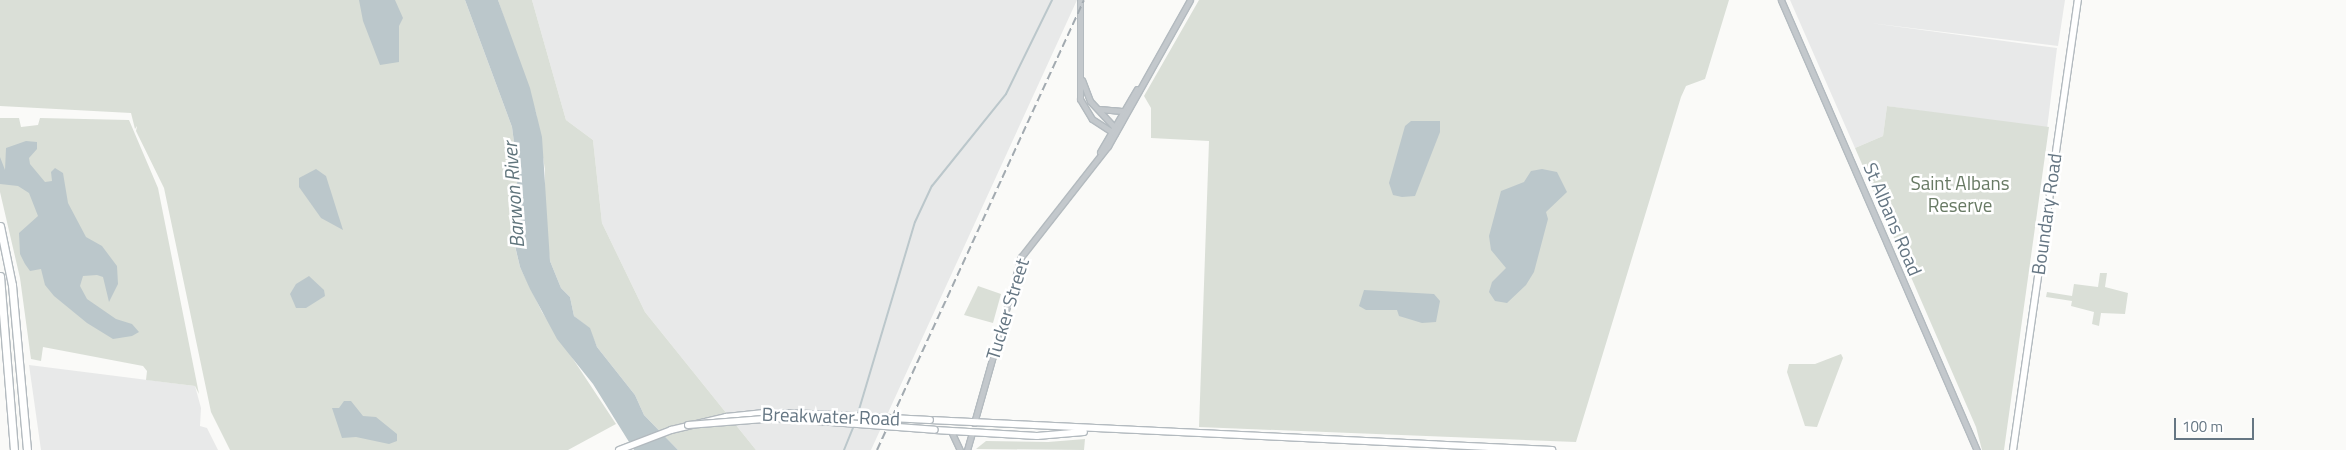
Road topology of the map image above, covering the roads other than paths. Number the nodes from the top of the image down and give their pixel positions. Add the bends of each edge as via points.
1 (1080, 0) edge
2 (1190, 0) edge
3 (1781, 0) edge
4 (2078, 0) edge
5 (1081, 72) junction
6 (1132, 101) junction
7 (1091, 102) junction
8 (1122, 111) junction
9 (1114, 126) junction
10 (1112, 136) junction
11 (0, 226) edge
12 (0, 276) edge
13 (18, 364) junction
14 (9, 381) junction
15 (974, 423) junction
16 (688, 426) junction
17 (1093, 430) junction
18 (951, 431) junction
19 (972, 432) junction
20 (14, 450) edge
21 (27, 450) edge
22 (619, 450) edge
23 (960, 450) edge
24 (967, 450) edge
25 (1552, 450) edge
26 (1976, 450) edge
27 (2011, 450) edge

1 - 5 street
2 - 6 street, Tucker Street
3 - 26 street, St Albans Road
4 - 27 main road, Boundary Road
5 - 7 street
5 - 10 street via 1082,105 1092,119
6 - 8 street, Tucker Street
6 - 10 street
7 - 8 street via 1106,111
7 - 9 street
8 - 9 street, Tucker Street
9 - 10 street, Tucker Street
10 - 15 street, Tucker Street via 1021,257
11 - 13 main road via 12,285
12 - 14 main road
13 - 14 main road
13 - 21 main road
14 - 20 main road
15 - 16 main road, Breakwater Road, bridge via 764,413
15 - 17 main road, Breakwater Road
15 - 19 main road, Tucker Street
16 - 18 main road, Breakwater Road, bridge via 777,418
16 - 22 main road, Breakwater Road
17 - 19 main road, Breakwater Road via 1037,436
17 - 25 main road
18 - 19 main road, Breakwater Road
18 - 23 street
19 - 24 street, Tucker Street

